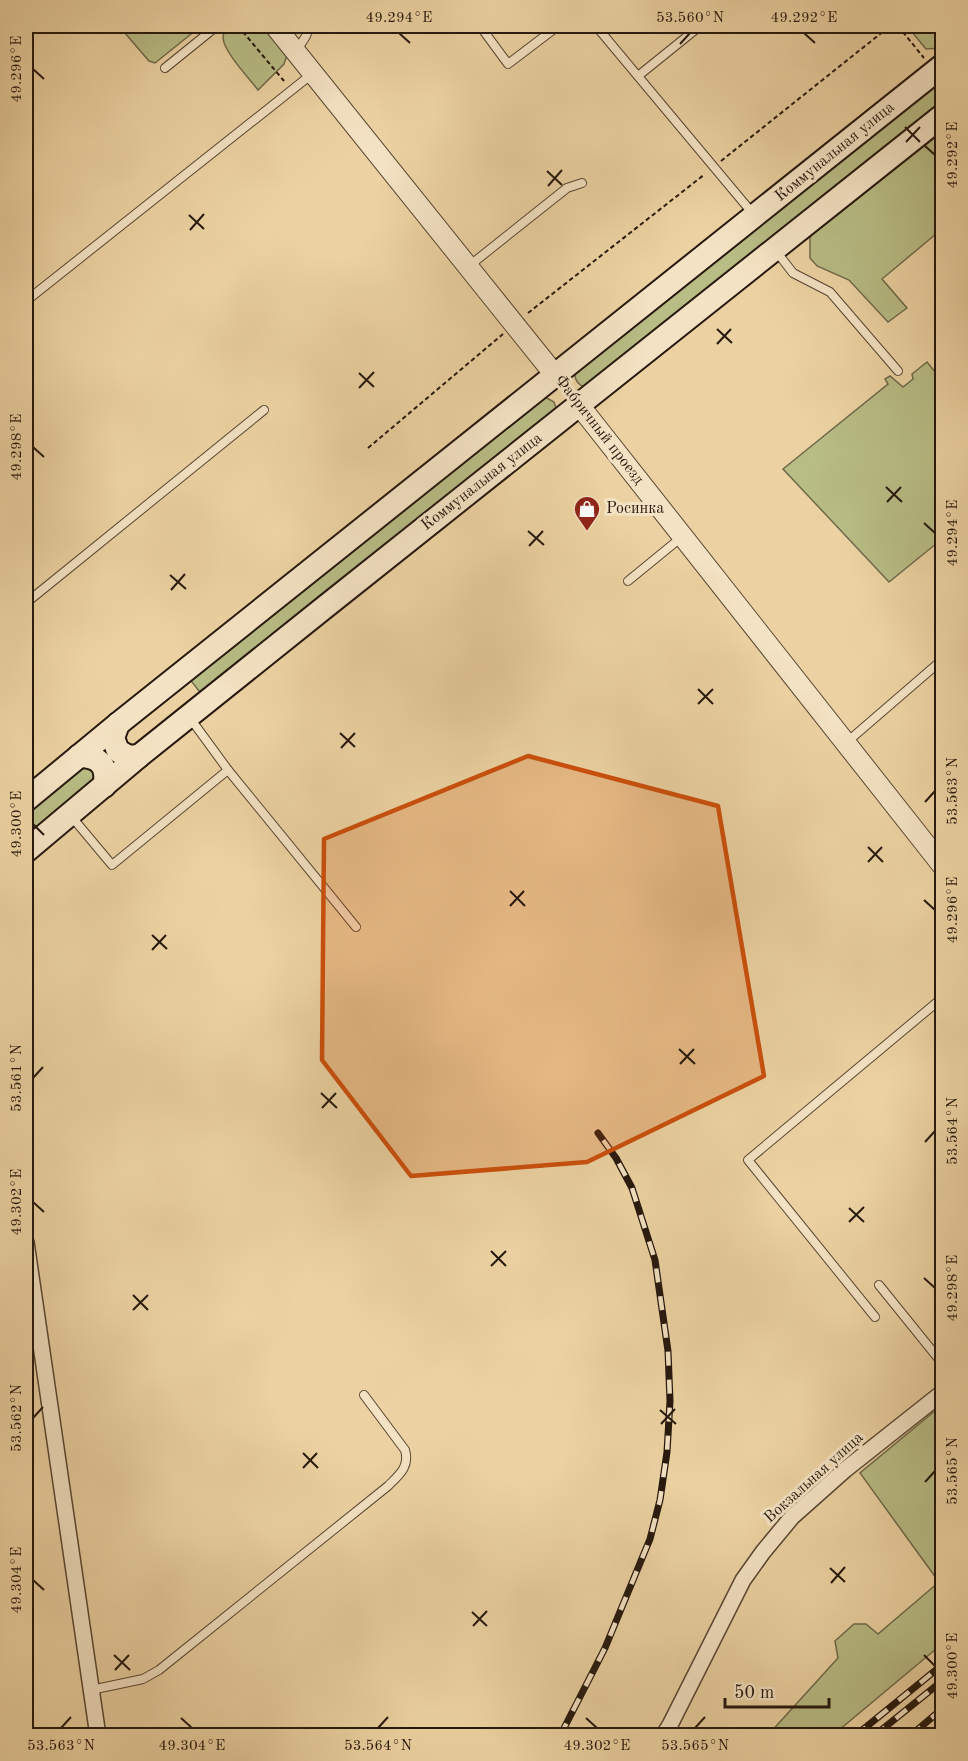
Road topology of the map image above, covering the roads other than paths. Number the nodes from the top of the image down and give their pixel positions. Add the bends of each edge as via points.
1 (217, 26) edge
2 (275, 26) edge
3 (310, 26) edge
4 (480, 26) edge
5 (558, 26) edge
6 (596, 26) edge
7 (700, 26) edge
8 (296, 52) junction
9 (933, 62) edge
10 (165, 68) dead end
11 (313, 73) junction
12 (638, 76) junction
13 (931, 128) edge
14 (582, 183) dead end
15 (755, 216) junction
16 (775, 250) junction
17 (469, 266) junction
18 (26, 285) edge
19 (33, 295) junction
20 (26, 301) edge
21 (898, 371) dead end
22 (555, 375) junction
23 (579, 405) junction
24 (264, 410) dead end
25 (683, 536) junction
26 (628, 581) dead end
27 (26, 603) edge
28 (942, 660) edge
29 (189, 717) junction
30 (118, 724) junction
31 (846, 743) junction
32 (79, 756) junction
33 (140, 756) junction
34 (228, 770) junction
35 (104, 786) junction
36 (26, 800) edge
37 (70, 815) junction
38 (26, 851) edge
39 (942, 865) edge
40 (356, 927) dead end
41 (942, 998) edge
42 (26, 1242) edge
43 (879, 1285) dead end
44 (875, 1317) dead end
45 (942, 1363) edge
46 (942, 1393) edge
47 (364, 1395) dead end
48 (91, 1690) junction
49 (98, 1736) edge
50 (663, 1736) edge

1 - 10 lane
2 - 8 street, Фабричный проезд
3 - 8 lane
4 - 5 lane via 508,64
6 - 12 lane
7 - 12 lane
8 - 11 street, Фабричный проезд
9 - 15 main road, Коммунальная улица
11 - 17 street, Фабричный проезд
11 - 19 lane
12 - 15 lane
13 - 16 main road, Коммунальная улица
14 - 17 lane via 567,188
15 - 22 main road, Коммунальная улица
16 - 21 lane via 793,273 830,292
16 - 23 main road, Коммунальная улица
17 - 22 street, Фабричный проезд
18 - 19 lane
19 - 20 lane
22 - 23 main road, Фабричный проезд
22 - 30 main road, Коммунальная улица
23 - 25 street, Фабричный проезд
23 - 29 main road, Коммунальная улица
24 - 27 lane
25 - 26 lane
25 - 31 street, Фабричный проезд
28 - 31 lane
29 - 33 main road, Коммунальная улица
29 - 34 lane
30 - 32 main road, Коммунальная улица
30 - 33 main road via 113,738 118,751 129,757
31 - 39 street, Фабричный проезд
32 - 35 main road via 97,759 105,768
32 - 36 main road, Коммунальная улица
33 - 35 main road, Коммунальная улица
34 - 37 lane via 112,865
34 - 40 lane
35 - 37 main road, Коммунальная улица
37 - 38 main road, Коммунальная улица
41 - 44 lane via 748,1160
42 - 48 street
43 - 45 lane
46 - 50 street, Вокзальная улица via 846,1469 792,1517 763,1551 743,1580
47 - 48 lane via 405,1450 405,1468 388,1486 159,1670 143,1679
48 - 49 street

